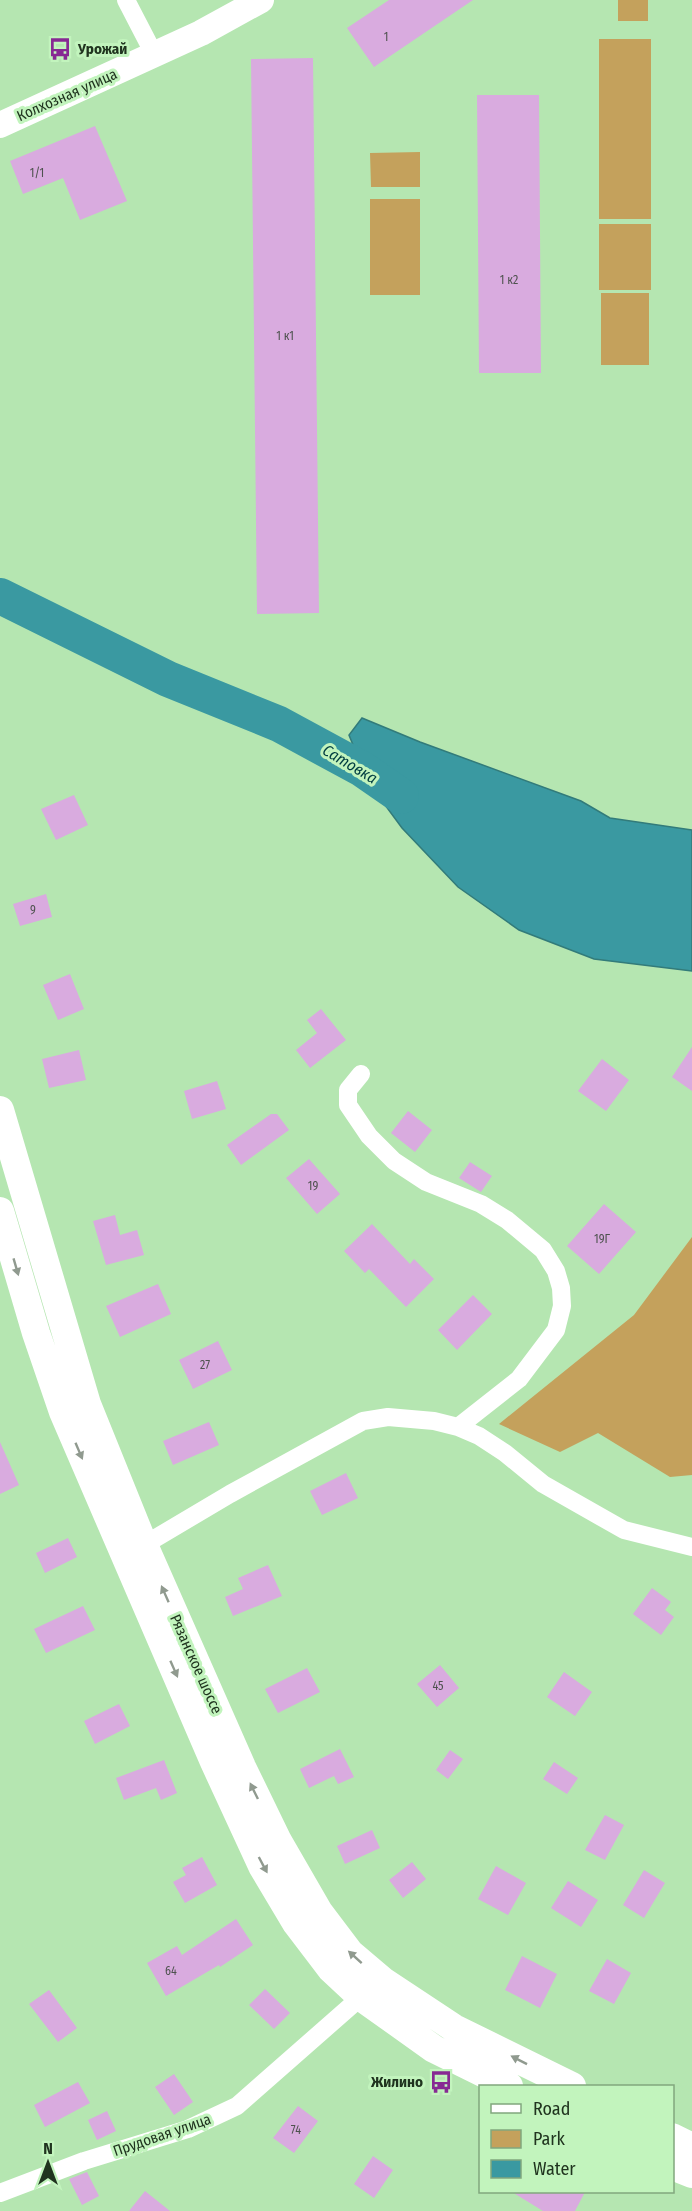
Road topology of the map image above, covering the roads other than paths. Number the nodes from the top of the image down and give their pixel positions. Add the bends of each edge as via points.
1 (126, 0) edge
2 (261, 0) edge
3 (155, 56) junction
4 (0, 125) edge
5 (361, 1074) dead end
6 (0, 1110) edge
7 (0, 1211) edge
8 (458, 1427) junction
9 (144, 1545) junction
10 (692, 1547) edge
11 (361, 1998) junction
12 (507, 2085) edge
13 (570, 2085) edge
14 (674, 2138) edge
15 (692, 2147) edge
16 (674, 2167) edge
17 (692, 2174) edge
18 (0, 2193) edge

1 - 3 street
2 - 3 main road, Колхозная улица
3 - 4 main road, Колхозная улица
5 - 8 street via 348,1090 348,1105 369,1136 394,1161 426,1182 481,1204 527,1235 543,1250 561,1288 562,1306 556,1330 519,1379
6 - 9 main road, Рязанское шоссе via 87,1404
7 -> 11 main road, Рязанское шоссе via 63,1412 238,1814 262,1866 296,1923 331,1969
8 - 9 street via 388,1417 363,1421
8 - 10 street via 479,1436 543,1484 624,1530
13 -> 9 main road, Рязанское шоссе via 454,2028 383,1981 350,1953 319,1912 278,1841
11 - 12 main road, Рязанское шоссе via 434,2049
11 - 18 street, Прудовая улица via 237,2106 188,2129 84,2161
14 - 15 main road
16 - 17 main road

